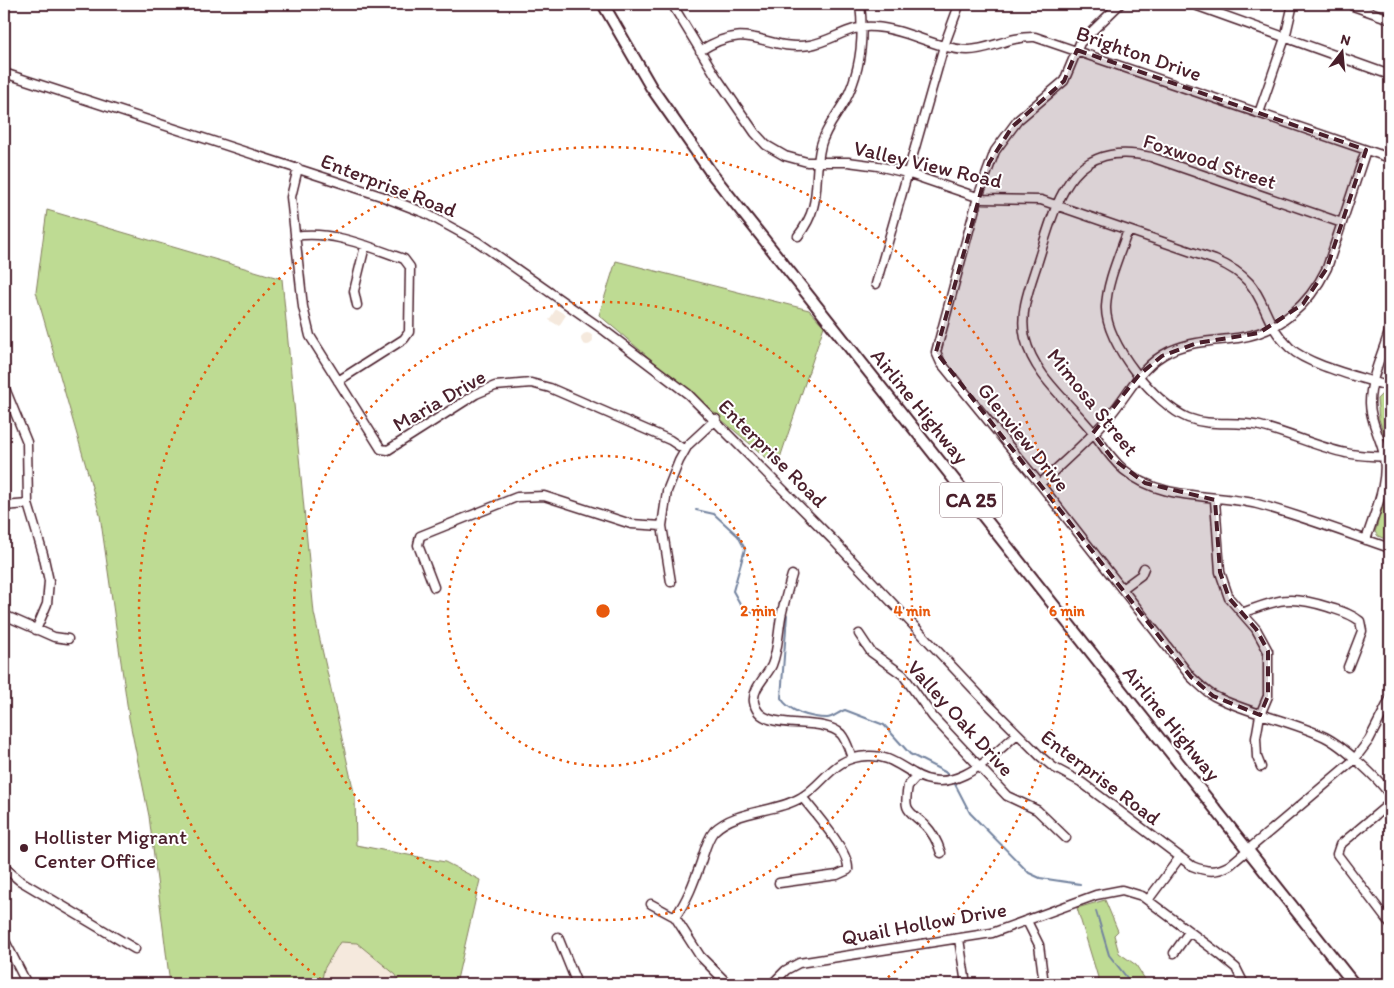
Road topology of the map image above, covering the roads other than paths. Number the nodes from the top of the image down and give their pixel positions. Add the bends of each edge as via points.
1 (603, 4) edge
2 (672, 4) edge
3 (860, 4) edge
4 (1120, 4) edge
5 (1192, 4) edge
6 (1294, 4) edge
7 (1378, 4) edge
8 (1206, 6) edge
9 (1353, 6) dead end
10 (958, 8) dead end
11 (1375, 13) junction
12 (1390, 19) edge
13 (862, 27) junction
14 (1285, 38) junction
15 (944, 46) junction
16 (1077, 50) junction
17 (700, 51) junction
18 (4, 73) edge
19 (1390, 76) edge
20 (1259, 113) junction
21 (1366, 150) junction
22 (1390, 158) edge
23 (819, 163) junction
24 (298, 168) junction
25 (907, 173) junction
26 (978, 197) junction
27 (1056, 204) junction
28 (1342, 223) junction
29 (1128, 230) junction
30 (295, 236) junction
31 (798, 236) dead end
32 (365, 246) junction
33 (876, 284) dead end
34 (357, 306) dead end
35 (1274, 326) junction
36 (1390, 329) edge
37 (1139, 375) junction
38 (1374, 381) junction
39 (338, 382) junction
40 (4, 386) edge
41 (1390, 387) edge
42 (716, 419) junction
43 (1093, 433) junction
44 (685, 450) junction
45 (1384, 457) junction
46 (1040, 484) junction
47 (1215, 500) junction
48 (28, 504) junction
49 (4, 506) edge
50 (662, 526) junction
51 (1366, 540) junction
52 (1390, 548) edge
53 (1144, 568) dead end
54 (792, 575) dead end
55 (671, 582) dead end
56 (434, 587) dead end
57 (1122, 589) junction
58 (1242, 613) junction
59 (4, 615) edge
60 (36, 630) junction
61 (858, 634) dead end
62 (68, 639) dead end
63 (1348, 667) dead end
64 (1390, 699) edge
65 (1260, 715) junction
66 (1018, 734) junction
67 (852, 758) junction
68 (1354, 760) junction
69 (979, 766) junction
70 (1260, 767) dead end
71 (917, 776) junction
72 (1390, 795) edge
73 (802, 797) junction
74 (1390, 803) edge
75 (1066, 838) dead end
76 (1248, 848) junction
77 (941, 853) dead end
78 (1180, 857) junction
79 (4, 867) edge
80 (779, 883) dead end
81 (1148, 900) junction
82 (651, 904) dead end
83 (675, 918) junction
84 (1027, 921) junction
85 (1390, 924) edge
86 (1189, 932) junction
87 (558, 937) dead end
88 (4, 939) edge
89 (959, 939) junction
90 (135, 950) dead end
91 (1174, 953) dead end
92 (27, 984) edge
93 (577, 984) edge
94 (728, 984) edge
95 (772, 984) edge
96 (966, 984) edge
97 (1044, 984) edge
98 (1244, 984) edge
99 (1354, 984) edge

1 - 76 main road, Airline Highway / CA 25 via 651,87 712,174
2 - 17 street, Valley View Road
3 - 13 street
4 - 16 street, Glenview Drive via 1080,43
5 - 8 street
6 - 14 street
7 - 11 street
8 - 14 street
9 - 11 street
10 - 15 street
11 - 12 street
13 - 15 street, Brighton Drive via 890,29
13 - 17 street, Brighton Drive via 808,45 787,45 740,36 719,40
13 - 23 street via 862,46 856,70 846,99 824,137
14 - 19 street
14 - 20 street
15 - 16 street, Brighton Drive via 970,50 1025,36
15 - 25 street
16 - 20 street, Brighton Drive
16 - 26 street, Glenview Drive via 1064,81 1018,120 1003,138 989,163
17 - 23 street, Valley View Road via 762,141 790,158
18 - 24 street, Enterprise Road
20 - 21 street, Brighton Drive
21 - 22 street, Brighton Drive
21 - 28 street
23 - 25 street, Valley View Road via 864,163
23 - 31 street via 813,210
24 - 30 street, Maria Drive via 291,197
24 - 42 street, Enterprise Road via 425,213 478,242 605,331 680,387
25 - 26 street, Valley View Road
25 - 33 street
26 - 27 street, Valley View Road via 1034,199
26 - 46 street, Glenview Drive via 936,352 941,363
27 - 28 street, Foxwood Street via 1066,184 1081,169 1106,155 1126,153 1151,157
27 - 29 street, Valley View Road
27 - 43 street, Mimosa Street via 1024,308 1024,337 1039,367
28 - 35 street via 1320,282 1304,304
29 - 35 street, Valley View Road via 1237,270 1254,288
29 - 37 street via 1108,292 1106,316 1115,341
30 - 32 street via 321,234
30 - 39 street, Maria Drive via 303,307 310,336
32 - 34 street via 354,291
32 - 39 street via 404,259 410,267 409,332 404,339
35 - 37 street via 1246,336 1178,348 1162,356
35 - 38 street, Valley View Road via 1286,344 1299,355
36 - 38 street
37 - 43 street
37 - 45 street via 1171,410 1188,418 1201,422 1257,425 1346,453
38 - 41 street, Valley View Road
38 - 45 street via 1370,410
39 - 44 street, Maria Drive via 381,449 388,450 476,394 495,386 531,383 550,388 670,440
40 - 48 street via 27,442
42 - 44 street
42 - 66 street, Enterprise Road
43 - 46 street
43 - 47 street, Mimosa Street via 1112,458 1144,483
44 - 50 street via 667,491
45 - 51 street via 1384,482
46 - 57 street, Glenview Drive
47 - 51 street, Mimosa Street via 1239,500 1260,505
47 - 58 street via 1220,572 1229,598
48 - 49 street
48 - 60 street via 49,580 47,604
50 - 55 street
50 - 56 street via 632,524 544,496 516,497 420,536 418,545
51 - 52 street, Mimosa Street
53 - 57 street
54 - 67 street via 773,663 754,695 754,703 770,721 831,728 844,738
57 - 65 street, Glenview Drive via 1191,677 1213,696
58 - 63 street via 1272,601 1290,599 1306,600 1351,614 1360,620 1362,631
58 - 65 street via 1256,629 1268,651 1268,696
59 - 60 street
60 - 62 street
61 - 69 street, Valley Oak Drive via 871,652 908,681 933,716
64 - 68 street, Enterprise Road via 1369,740
65 - 68 street, Glenview Drive via 1327,738
65 - 70 street via 1256,738
66 - 69 street
66 - 78 street, Enterprise Road via 1053,767 1081,782
67 - 71 street via 885,757
67 - 73 street via 830,771
68 - 72 street, Glenview Drive via 1370,772
68 - 76 street, Enterprise Road
69 - 71 street via 949,781
69 - 75 street, Valley Oak Drive via 1007,796 1037,810
71 - 77 street via 908,786 907,809 926,826
73 - 80 street via 834,839 844,855 848,870
73 - 83 street via 733,819 714,832
74 - 85 street via 1338,849 1339,858
76 - 78 street, Enterprise Road via 1226,867 1207,872
76 - 99 main road, Airline Highway / CA 25
78 - 81 street
79 - 90 street via 19,880
81 - 84 street, Quail Hollow Drive via 1126,891 1108,892
81 - 86 street, Quail Hollow Drive
82 - 83 street
83 - 94 street via 700,956
84 - 89 street, Quail Hollow Drive via 992,933
84 - 97 street via 1039,945
86 - 91 street
86 - 98 street, Quail Hollow Drive via 1236,968
87 - 93 street
88 - 92 street
89 - 95 street, Quail Hollow Drive via 881,948 799,963
89 - 96 street

